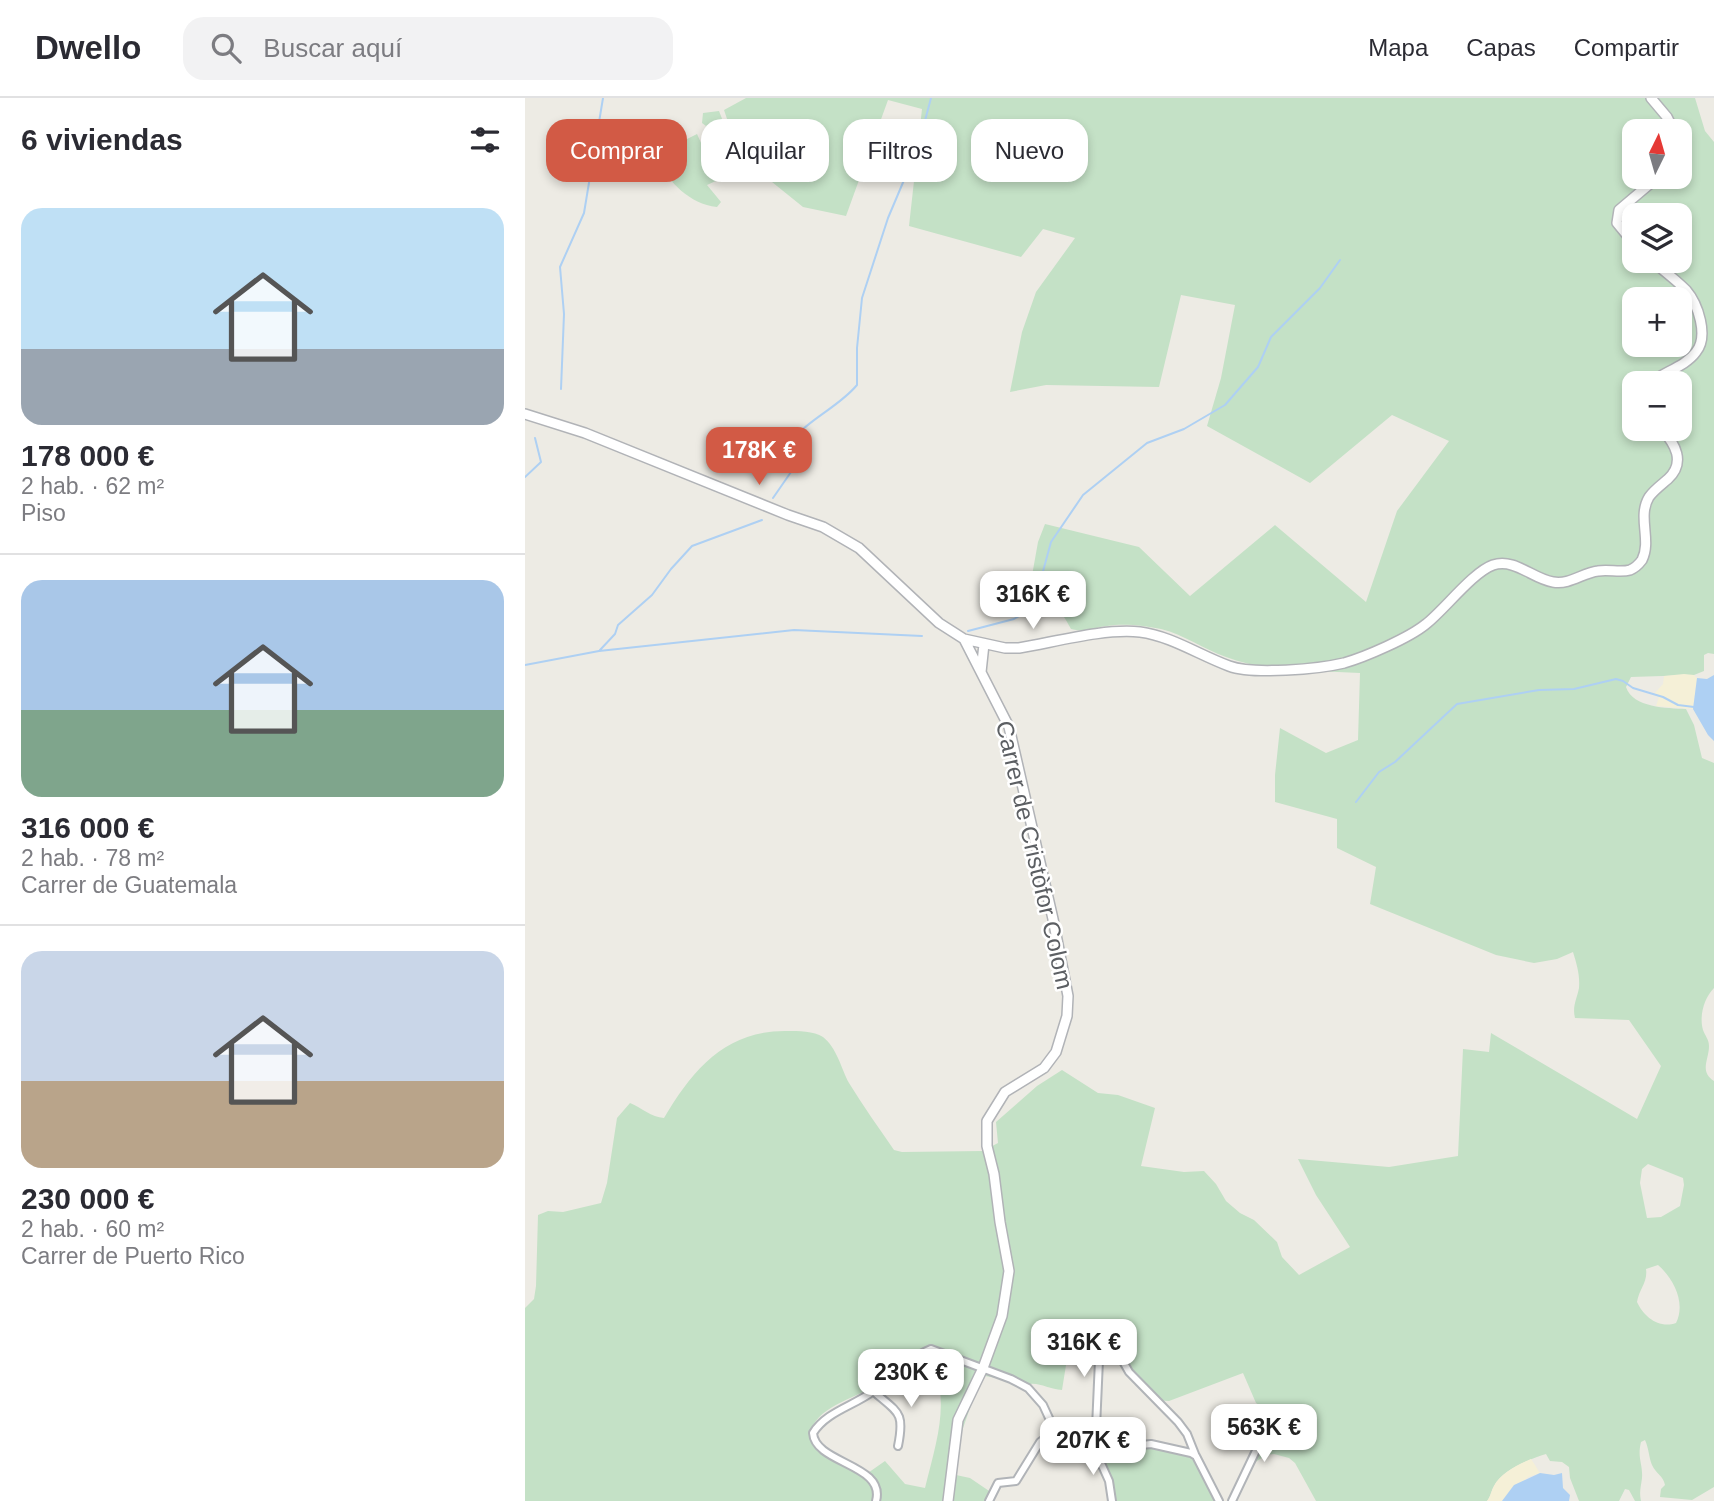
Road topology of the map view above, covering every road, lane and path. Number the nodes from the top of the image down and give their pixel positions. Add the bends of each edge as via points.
1 (1651, 98) edge
2 (1668, 119) edge
3 (1644, 189) edge
4 (1627, 203) edge
5 (1622, 207) edge
6 (1622, 229) edge
7 (1665, 273) edge
8 (1669, 371) edge
9 (525, 414) edge
10 (1672, 441) edge
11 (964, 639) junction
12 (982, 644) junction
13 (1005, 648) junction
14 (979, 662) junction
15 (983, 1368) junction
16 (873, 1391) junction
17 (1282, 1416) dead end
18 (1055, 1432) junction
19 (898, 1446) dead end
20 (1095, 1450) junction
21 (1196, 1456) junction
22 (876, 1501) edge
23 (948, 1501) edge
24 (989, 1501) edge
25 (1112, 1501) edge
26 (1219, 1501) edge
27 (1232, 1501) edge

1 - 2 street
3 - 4 street
5 - 6 street via 1617,223
7 - 8 street via 1696,306 1702,333 1694,355
9 - 11 street via 585,433 832,532 874,560 939,623
10 - 13 street via 1677,465 1646,503 1644,554 1637,566 1627,571 1601,570 1560,583 1512,565 1492,565 1418,630 1342,664 1250,671 1158,636 1130,631
11 - 12 street
11 - 14 street, Carrer de Cristòfor Colom
12 - 13 street
12 - 14 street
13 - 14 street
14 - 15 street, Carrer de Cristòfor Colom via 980,674 1014,740 1068,996 1056,1052 1044,1068 1005,1092 987,1121 987,1146 1009,1270 1002,1315
15 - 16 street via 928,1349
15 - 18 street via 1028,1388 1043,1405
15 - 23 street, Carrer de Cristòfor Colom via 958,1420
16 - 19 street via 901,1418
16 - 22 street via 833,1414 813,1433 823,1451 866,1475 875,1487
17 - 27 street via 1262,1438
18 - 20 street
18 - 24 street via 1040,1442 1016,1480 998,1483
20 - 21 street via 1150,1444
20 - 21 street via 1098,1360 1106,1349 1116,1349 1129,1372 1187,1434
20 - 25 street
21 - 26 street

